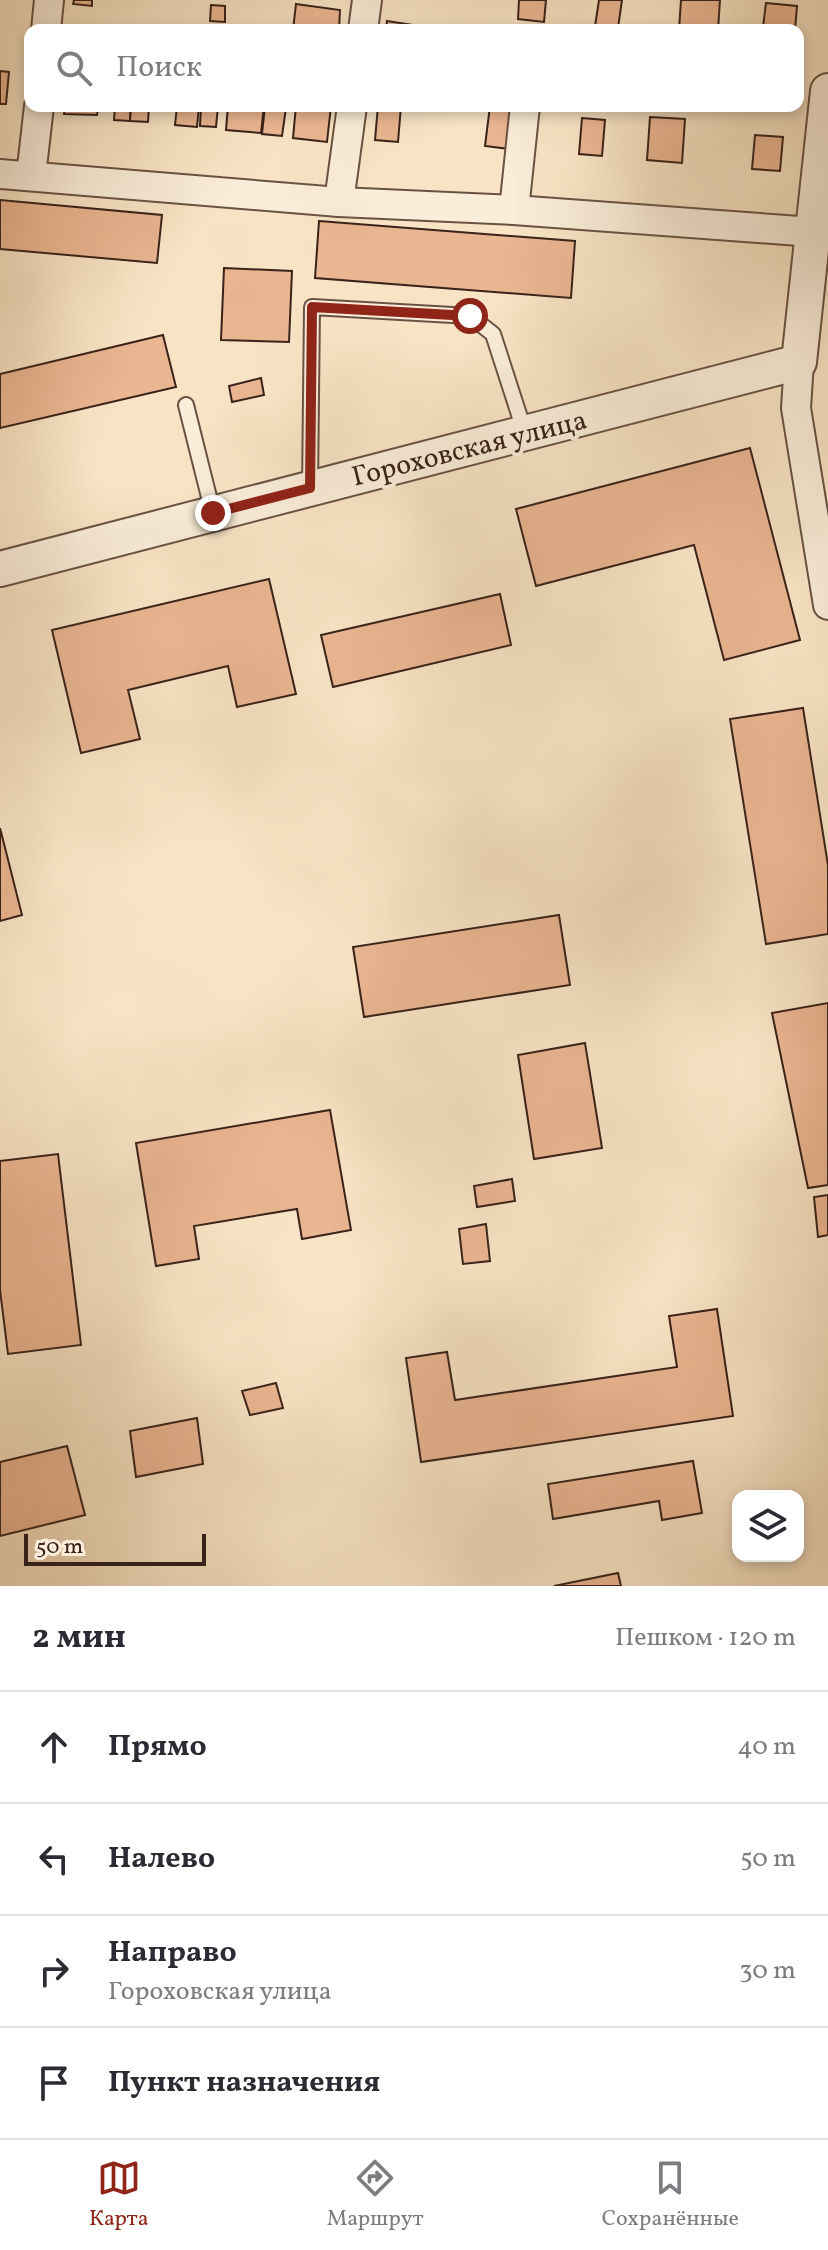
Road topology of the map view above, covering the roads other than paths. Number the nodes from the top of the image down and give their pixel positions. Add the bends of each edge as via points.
1 (49, 0) edge
2 (367, 0) edge
3 (47, 24) edge
4 (364, 24) edge
5 (828, 91) edge
6 (38, 112) edge
7 (351, 112) edge
8 (524, 112) edge
9 (0, 174) edge
10 (31, 176) junction
11 (339, 202) junction
12 (514, 210) junction
13 (817, 255) edge
14 (799, 362) junction
15 (186, 405) dead end
16 (525, 433) junction
17 (310, 488) junction
18 (213, 513) junction
19 (0, 569) edge
20 (828, 605) edge

1 - 3 street
2 - 4 street
5 - 13 street
6 - 10 street
7 - 11 street
8 - 12 street
9 - 10 street
10 - 11 street
11 - 12 street
12 - 13 street
13 - 14 street
14 - 16 street, Гороховская улица
14 - 20 street via 796,408
15 - 18 lane
16 - 17 street, Гороховская улица
16 - 17 lane via 493,334 470,316 312,307
17 - 18 street, Гороховская улица
18 - 19 street, Гороховская улица

